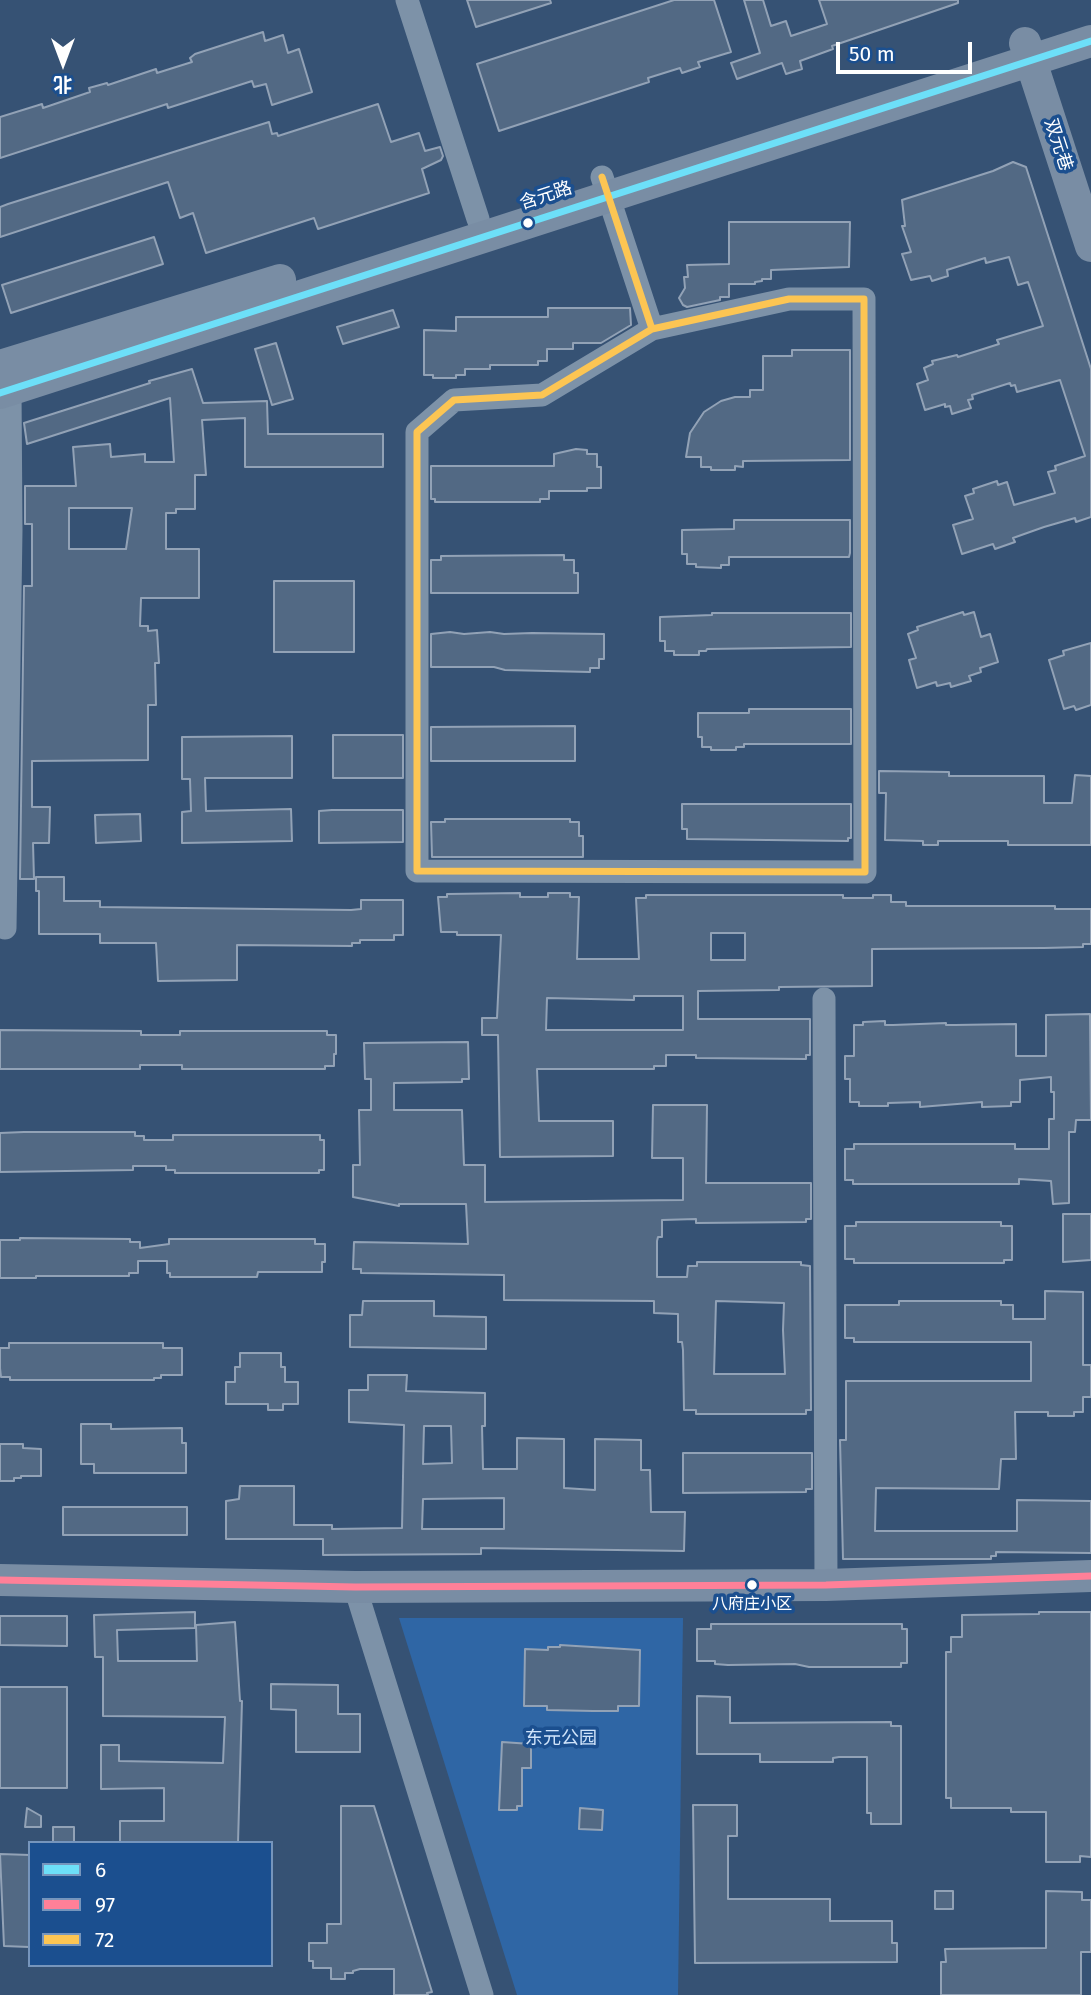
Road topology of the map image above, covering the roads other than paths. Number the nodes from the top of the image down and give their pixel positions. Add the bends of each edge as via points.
1 (407, 0) edge
2 (1091, 20) edge
3 (1091, 41) edge
4 (1028, 52) junction
5 (605, 187) junction
6 (478, 219) junction
7 (1091, 246) edge
8 (652, 330) junction
9 (3, 373) edge
10 (5, 928) dead end
11 (824, 999) dead end
12 (1091, 1576) edge
13 (0, 1580) edge
14 (826, 1584) junction
15 (355, 1587) junction
16 (482, 1995) edge

1 - 6 street
2 - 4 main road, 含元路
3 - 4 main road, 含元路
4 - 5 main road, 含元路
4 - 7 main road, 双元巷
5 - 6 main road, 含元路
5 - 8 street
5 - 9 main road, 含元路
6 - 9 main road, 含元路
8 - 8 street via 542,395 454,400 417,432 417,871 865,872 864,299 789,299
9 - 10 street via 11,530
11 - 14 street
12 - 14 main road
13 - 15 main road
14 - 15 main road
15 - 16 street

